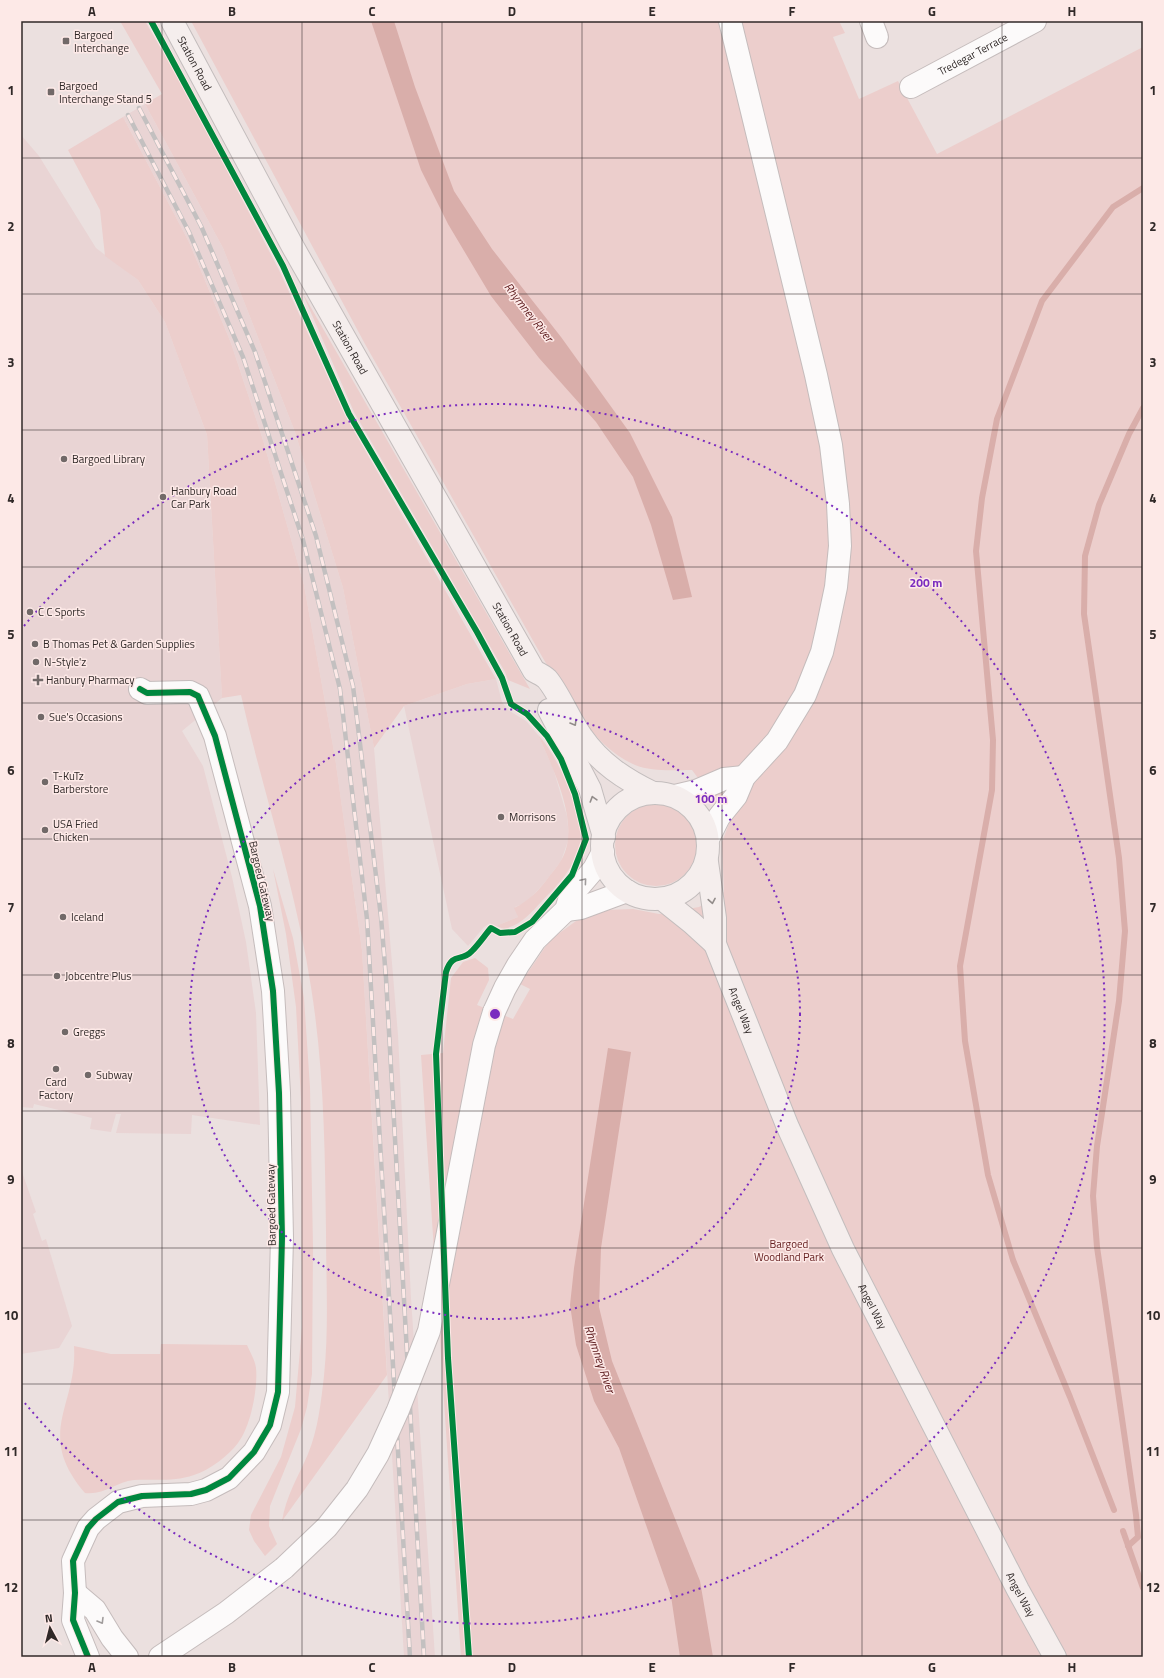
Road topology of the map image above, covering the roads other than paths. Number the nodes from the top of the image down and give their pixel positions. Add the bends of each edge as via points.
1 (172, 21) edge
2 (730, 21) edge
3 (1035, 21) edge
4 (911, 87) dead end
5 (534, 671) junction
6 (140, 689) dead end
7 (744, 777) junction
8 (653, 793) junction
9 (675, 796) junction
10 (708, 839) junction
11 (603, 844) junction
12 (707, 862) junction
13 (627, 891) junction
14 (662, 899) junction
15 (566, 910) junction
16 (715, 944) junction
17 (75, 1593) junction
18 (88, 1657) edge
19 (127, 1657) edge
20 (160, 1657) edge
21 (1055, 1657) edge

1 - 5 main road, Station Road via 293,247
2 - 7 street via 831,445 840,546 836,587 822,652 805,695 777,741
3 - 4 street, Tredegar Terrace
5 -> 8 main road, Station Road via 546,679 582,738 600,758 619,775
11 -> 5 main road, Station Road via 590,790 535,685
6 - 17 street, Bargoed Gateway via 147,693 190,692 198,696 215,736 260,906 273,991 279,1093 282,1238 278,1392 270,1425 254,1452 229,1478 206,1490 191,1494 142,1496 118,1502 96,1519 82,1538 73,1561
7 - 9 street via 724,779 696,791
7 - 10 street via 736,796 719,817
8 - 9 main road
8 - 11 main road via 640,794 616,811 606,826
9 - 10 main road via 696,811
10 - 12 main road
11 - 13 main road via 605,863 613,879
15 -> 11 street via 570,897 594,869
12 - 14 main road via 692,885 678,894
12 -> 16 main road, Angel Way
13 - 14 main road via 644,898
13 - 15 street via 581,908
14 - 16 main road, Angel Way
15 - 20 street, bridge via 535,940 518,965 494,1012 484,1045 429,1331 378,1454 357,1488 327,1528 284,1568 226,1613
16 - 21 main road, Angel Way via 787,1125 843,1249
17 - 18 street, Bargoed Gateway via 73,1620
17 -> 19 street via 95,1610

